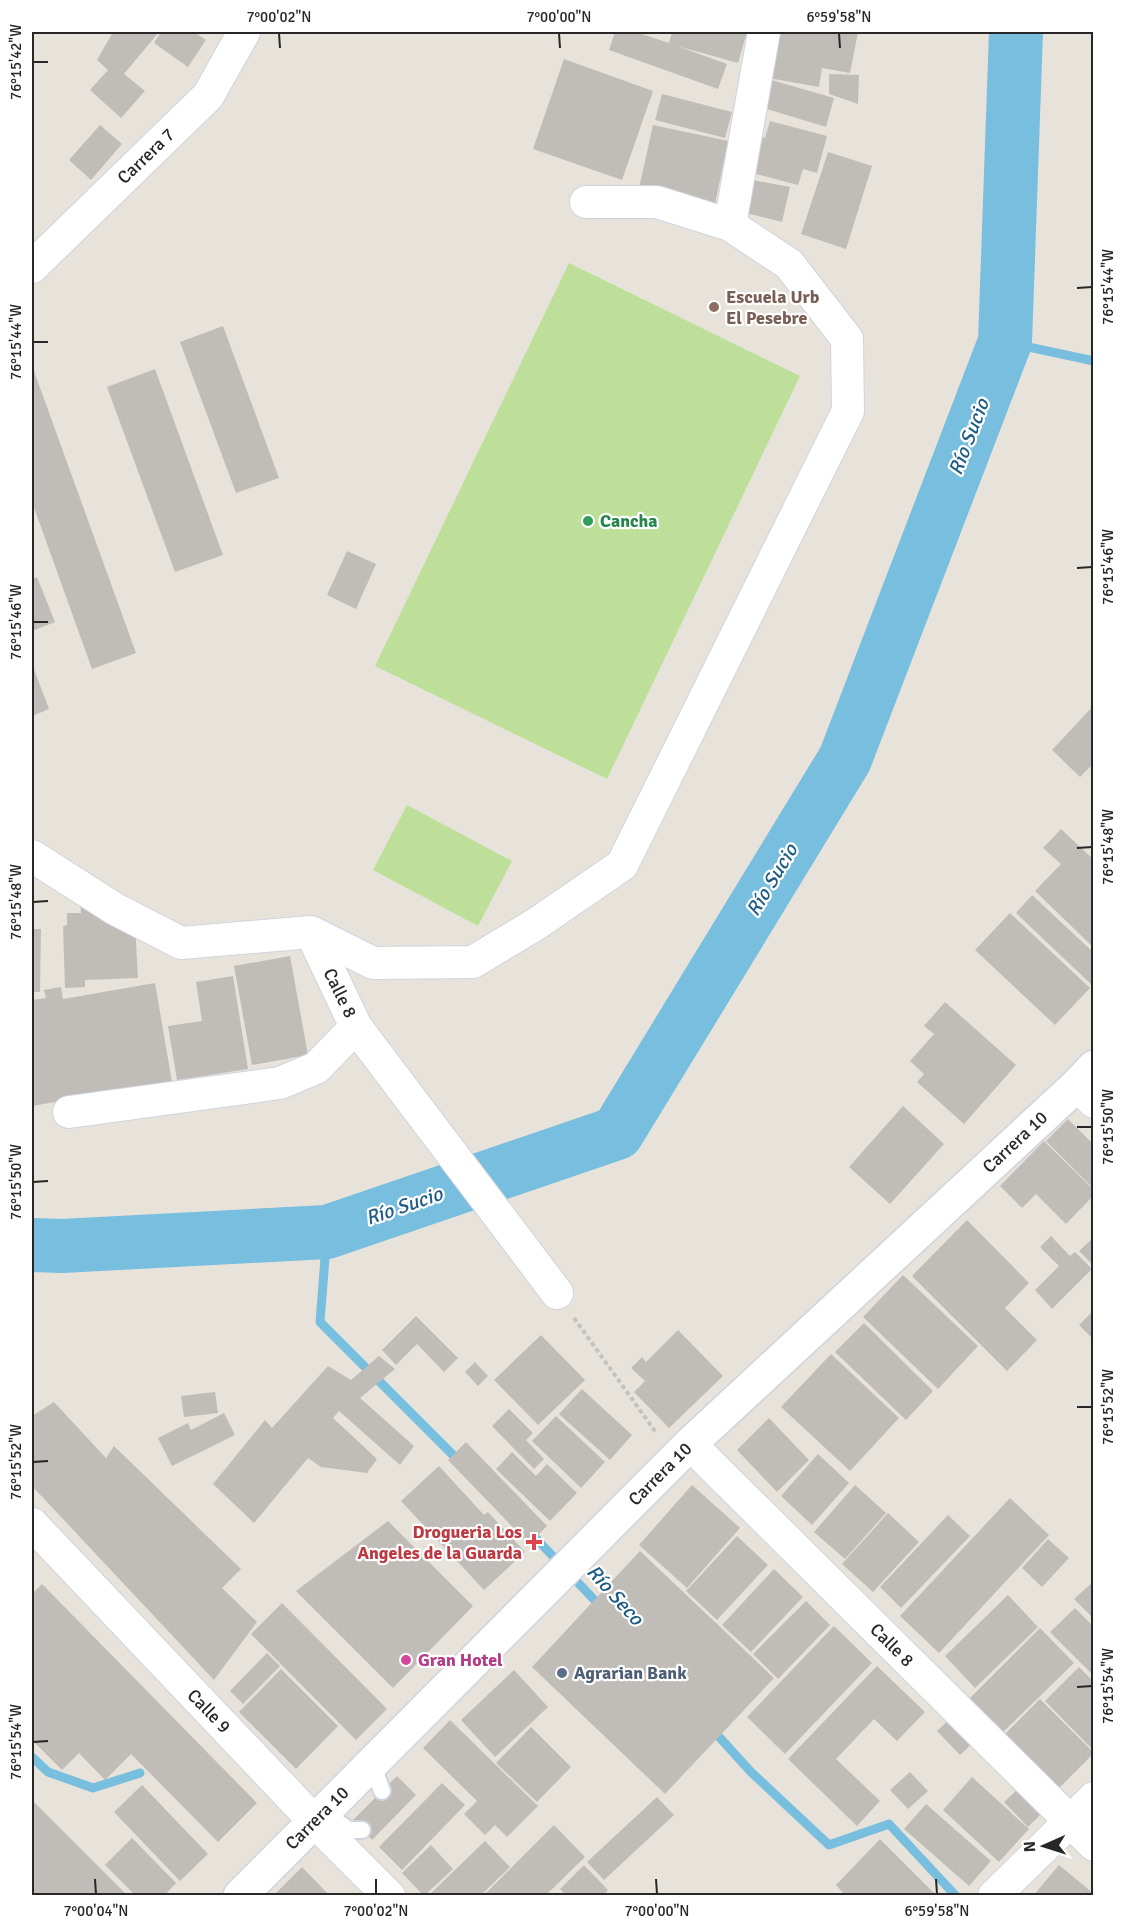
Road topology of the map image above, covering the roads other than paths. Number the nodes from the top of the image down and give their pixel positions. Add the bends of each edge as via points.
1 (244, 32) edge
2 (764, 32) edge
3 (586, 202) dead end
4 (730, 225) junction
5 (32, 267) edge
6 (32, 856) edge
7 (311, 932) junction
8 (356, 1027) junction
9 (1088, 1084) edge
10 (69, 1112) dead end
11 (556, 1293) road end
12 (683, 1451) junction
13 (32, 1524) edge
14 (1094, 1798) edge
15 (318, 1816) junction
16 (1069, 1822) junction
17 (1094, 1845) edge
18 (240, 1896) edge
19 (389, 1896) edge
20 (994, 1896) edge

1 - 5 street, Carrera 7 via 208,96
2 - 4 street
3 - 4 street via 657,202
4 - 7 street via 789,264 847,339 848,411 622,865 473,962 373,963
6 - 7 street via 115,909 181,943
7 - 8 street, Calle 8
8 - 10 street via 316,1068 280,1083
8 - 11 street, Calle 8
9 - 12 main road, Carrera 10
12 - 15 main road, Carrera 10 via 377,1777
12 - 16 street, Calle 8
13 - 15 street, Calle 9
14 - 16 street
15 - 18 main road, Carrera 10
15 - 19 street, Calle 9 via 347,1854
16 - 17 street, Calle 8
16 - 20 street

